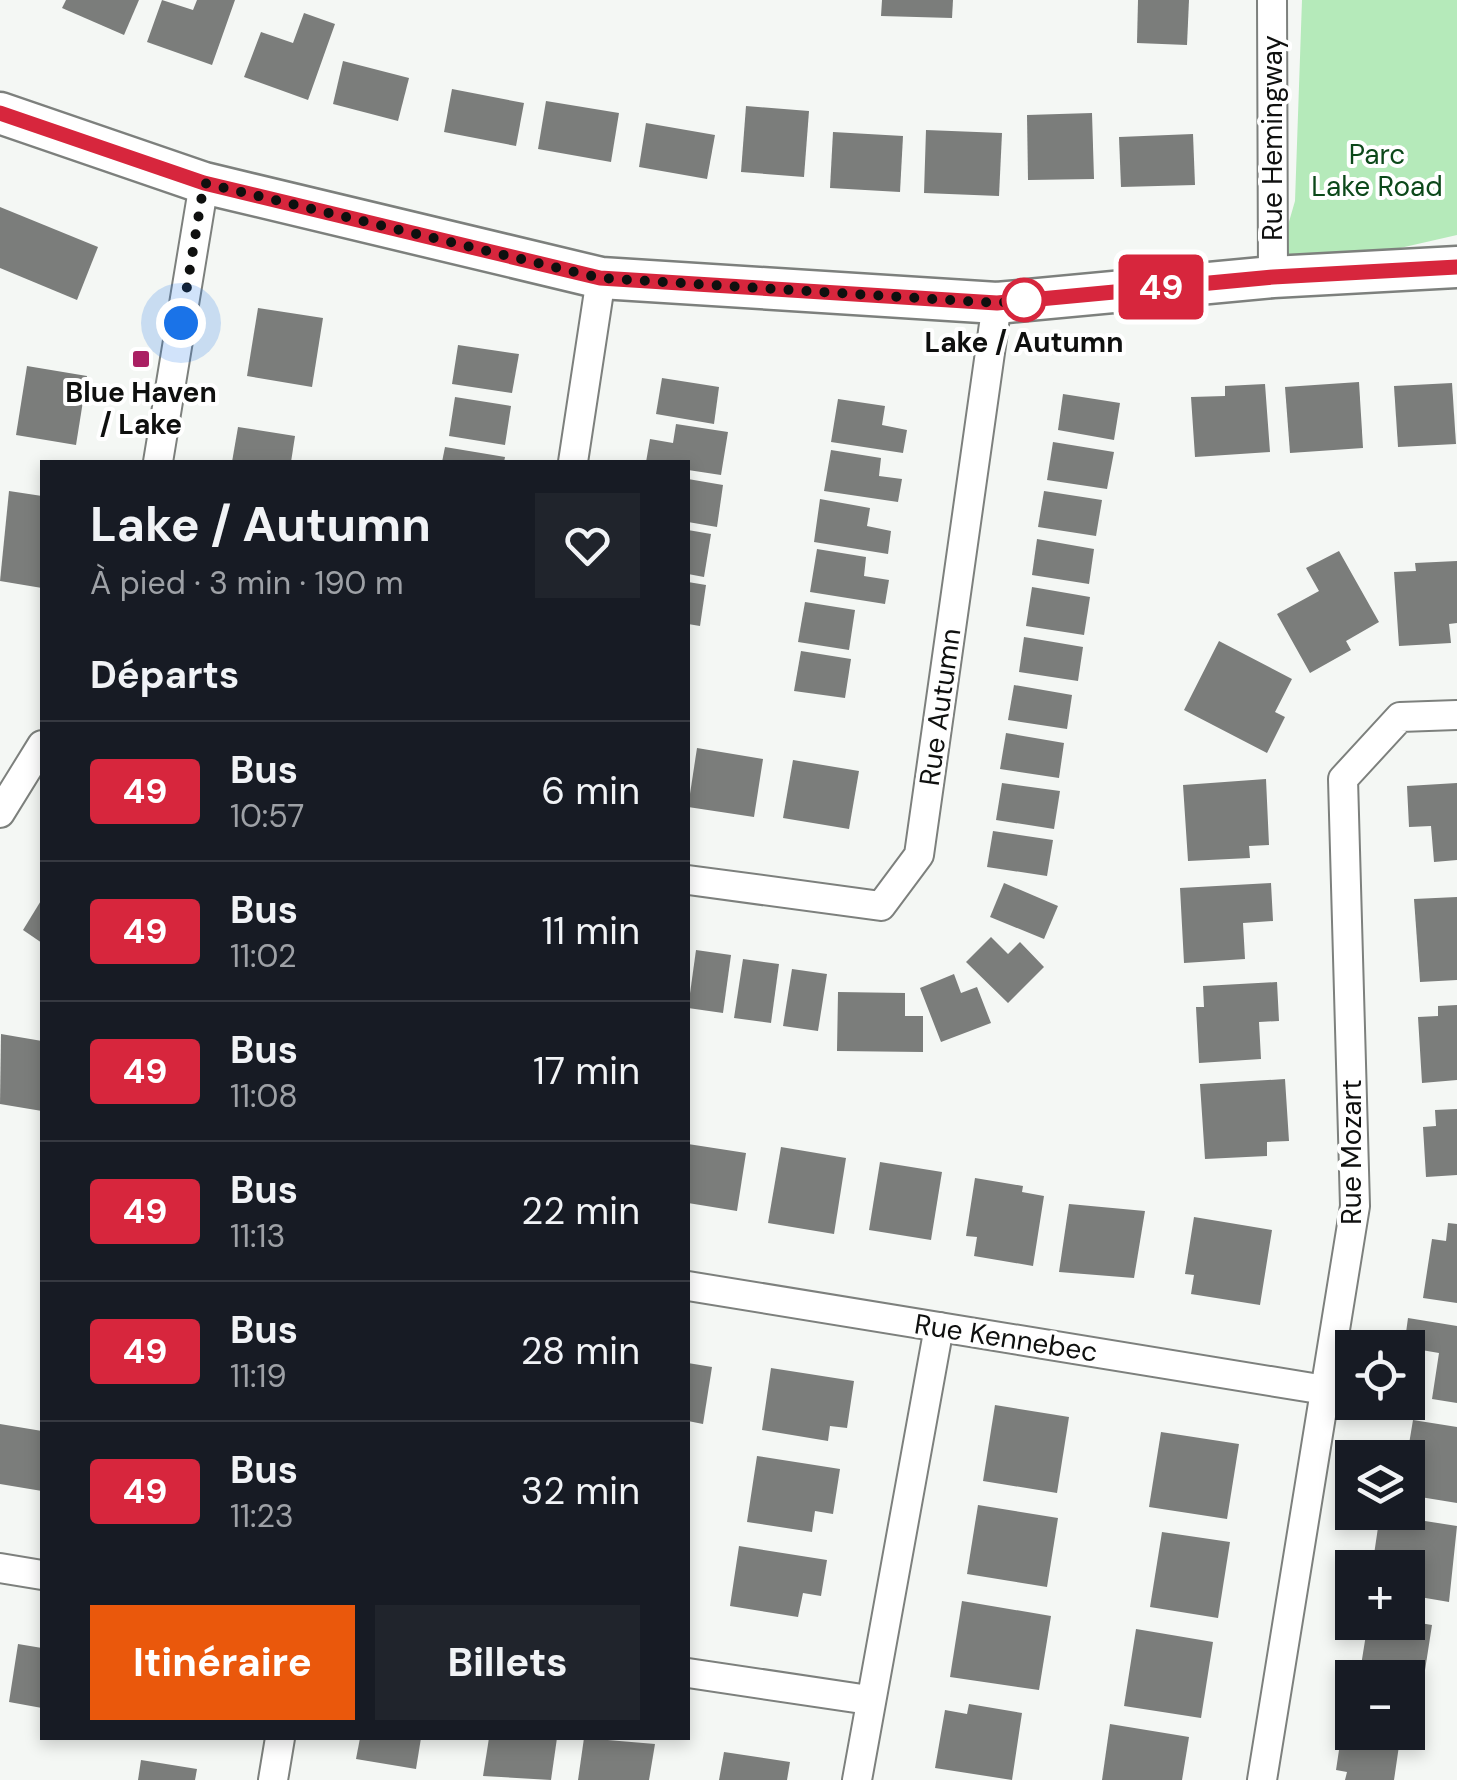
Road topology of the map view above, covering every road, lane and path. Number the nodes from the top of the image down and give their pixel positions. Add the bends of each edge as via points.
1 (1272, 0) edge
2 (0, 113) edge
3 (204, 183) junction
4 (1457, 267) edge
5 (1273, 277) junction
6 (600, 278) junction
7 (997, 303) junction
8 (158, 460) edge
9 (573, 460) edge
10 (1457, 715) edge
11 (40, 748) edge
12 (4, 800) edge
13 (690, 880) edge
14 (690, 1286) edge
15 (939, 1327) junction
16 (1325, 1390) junction
17 (0, 1568) edge
18 (40, 1575) edge
19 (690, 1674) edge
20 (870, 1700) junction
21 (280, 1740) edge
22 (273, 1780) edge
23 (856, 1780) edge
24 (1262, 1780) edge

1 - 5 street, Rue Hemingway
2 - 3 street
3 - 6 street
3 - 8 street
4 - 5 street
5 - 7 street
6 - 7 street
6 - 9 street
7 - 13 street, Rue Autumn via 919,855 881,906
10 - 16 street, Rue Mozart via 1400,717 1343,779 1355,1206
11 - 12 street
14 - 15 street, Rue Kennebec
15 - 16 street, Rue Kennebec
15 - 20 street
16 - 24 street, Rue Mozart
17 - 18 street
19 - 20 street
20 - 23 street
21 - 22 street

